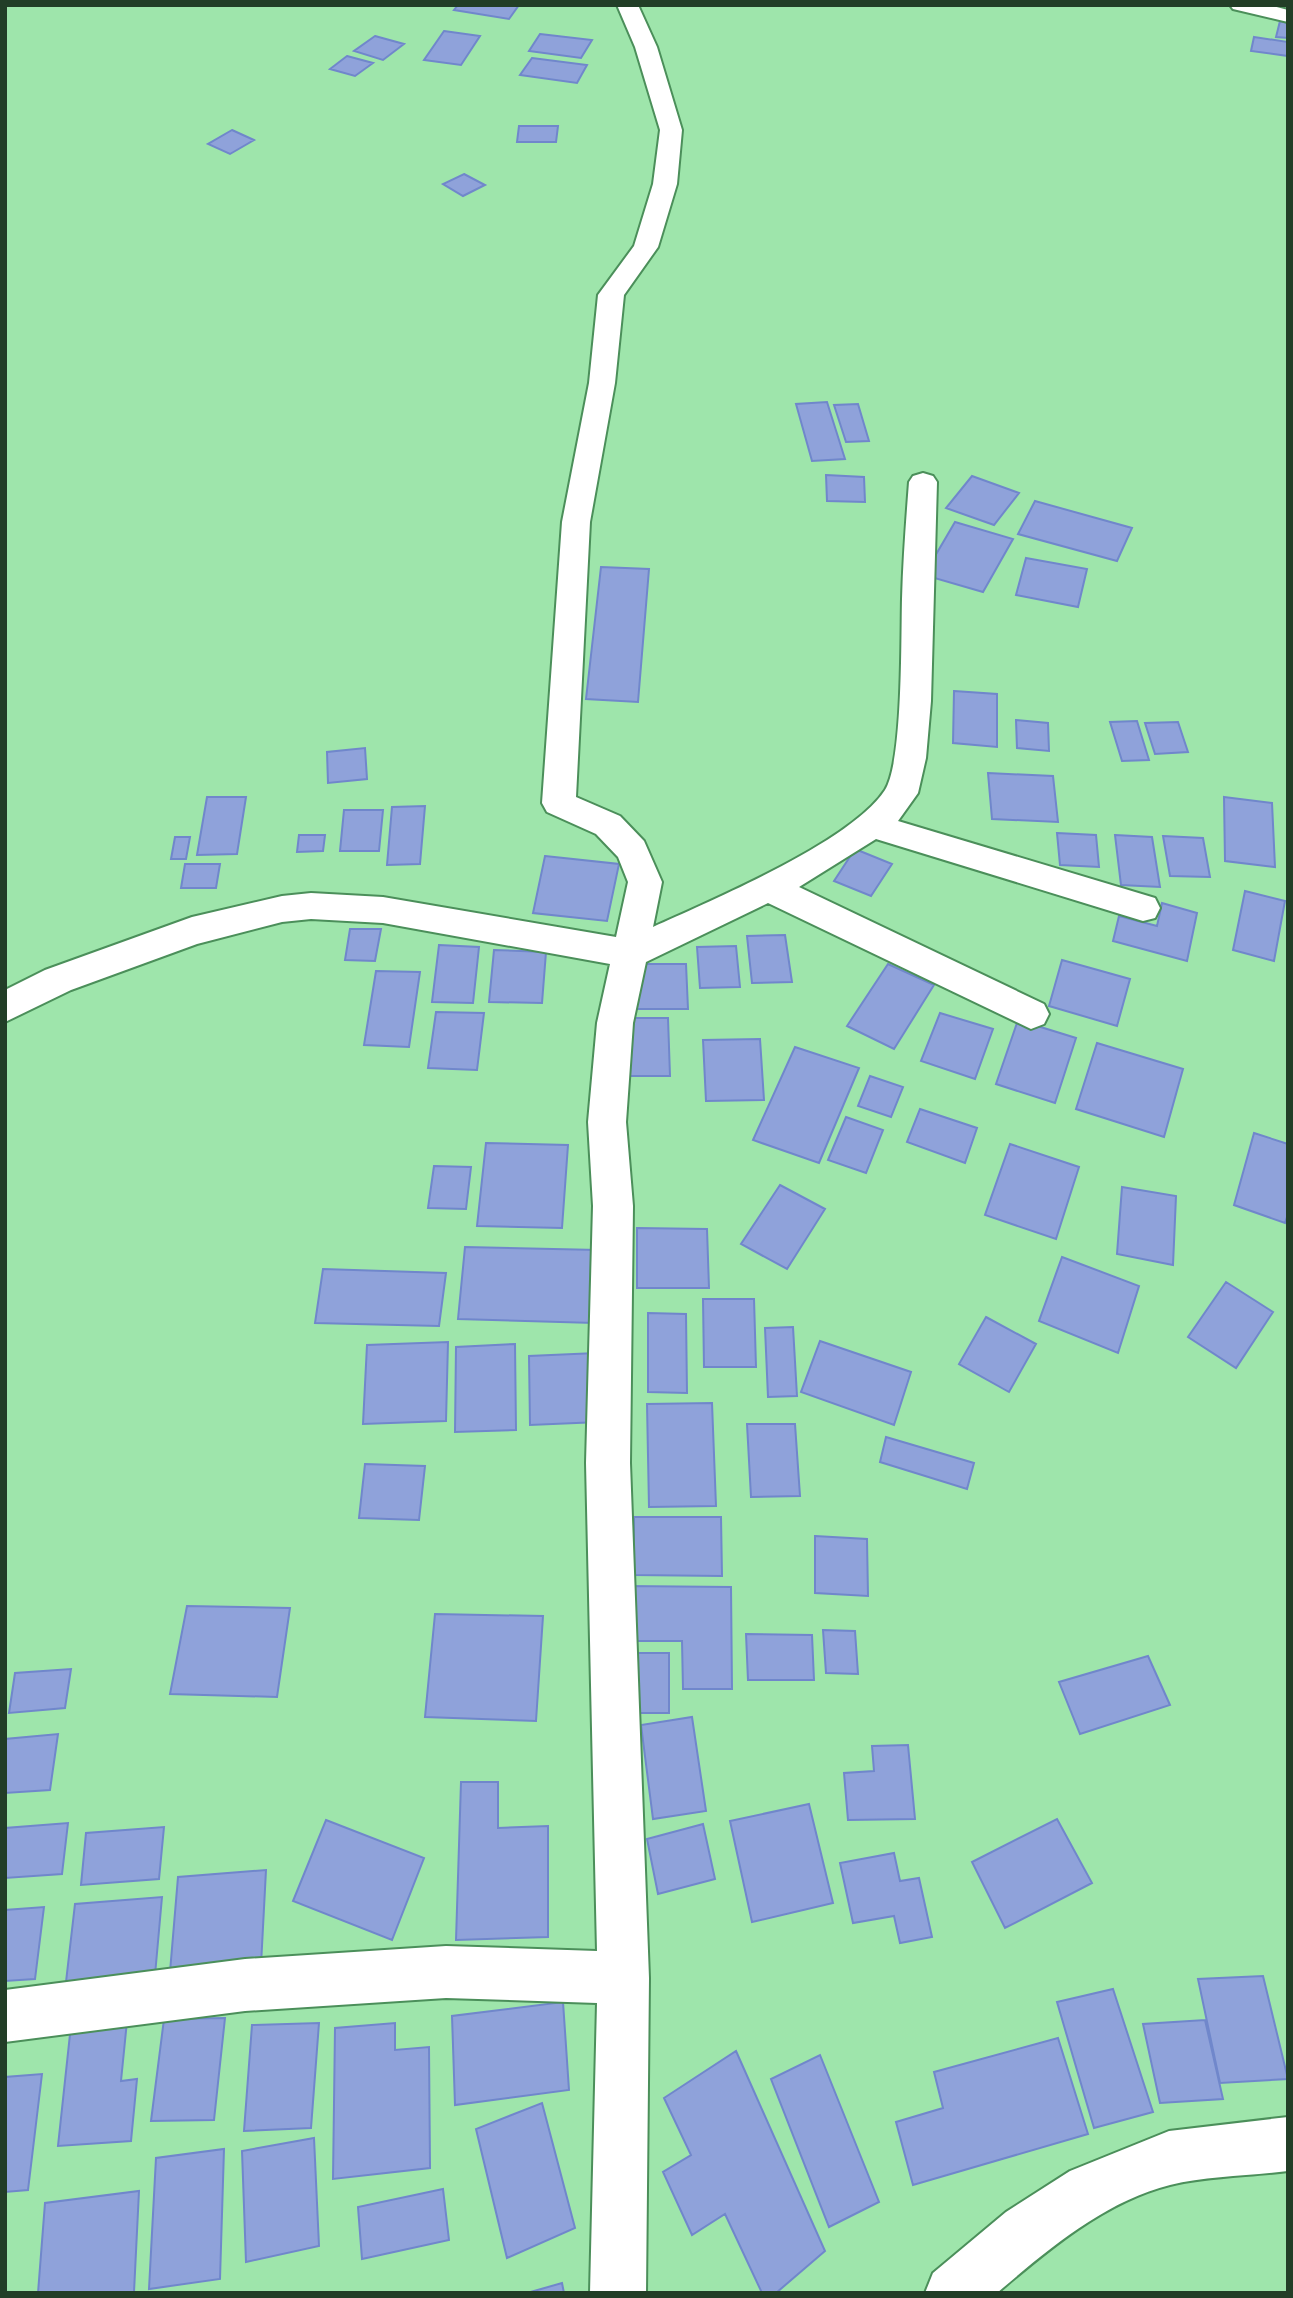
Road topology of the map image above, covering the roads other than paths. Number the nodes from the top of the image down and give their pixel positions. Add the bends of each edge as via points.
1 (627, 5) edge
2 (1240, 5) edge
3 (1288, 16) edge
4 (923, 482) dead end
5 (870, 825) junction
6 (767, 887) junction
7 (1143, 908) dead end
8 (630, 954) junction
9 (5, 1007) edge
10 (1031, 1014) dead end
11 (623, 1978) junction
12 (5, 2016) edge
13 (1288, 2144) edge
14 (618, 2293) edge
15 (953, 2293) edge

1 - 8 street via 646,47 671,130 665,184 646,247 611,295 602,383 576,522 559,803 608,825 632,850 645,882
2 - 3 street
4 - 5 street via 918,683 908,769 900,794
5 - 6 street via 851,841
5 - 7 street
6 - 8 street
6 - 10 street
8 - 9 street via 383,910 282,908 192,931 58,980
8 - 11 street via 615,1023 607,1122 613,1206 608,1463
11 - 12 street via 446,1972 245,1985
11 - 14 street
13 - 15 street via 1169,2158 1088,2190 1026,2232

